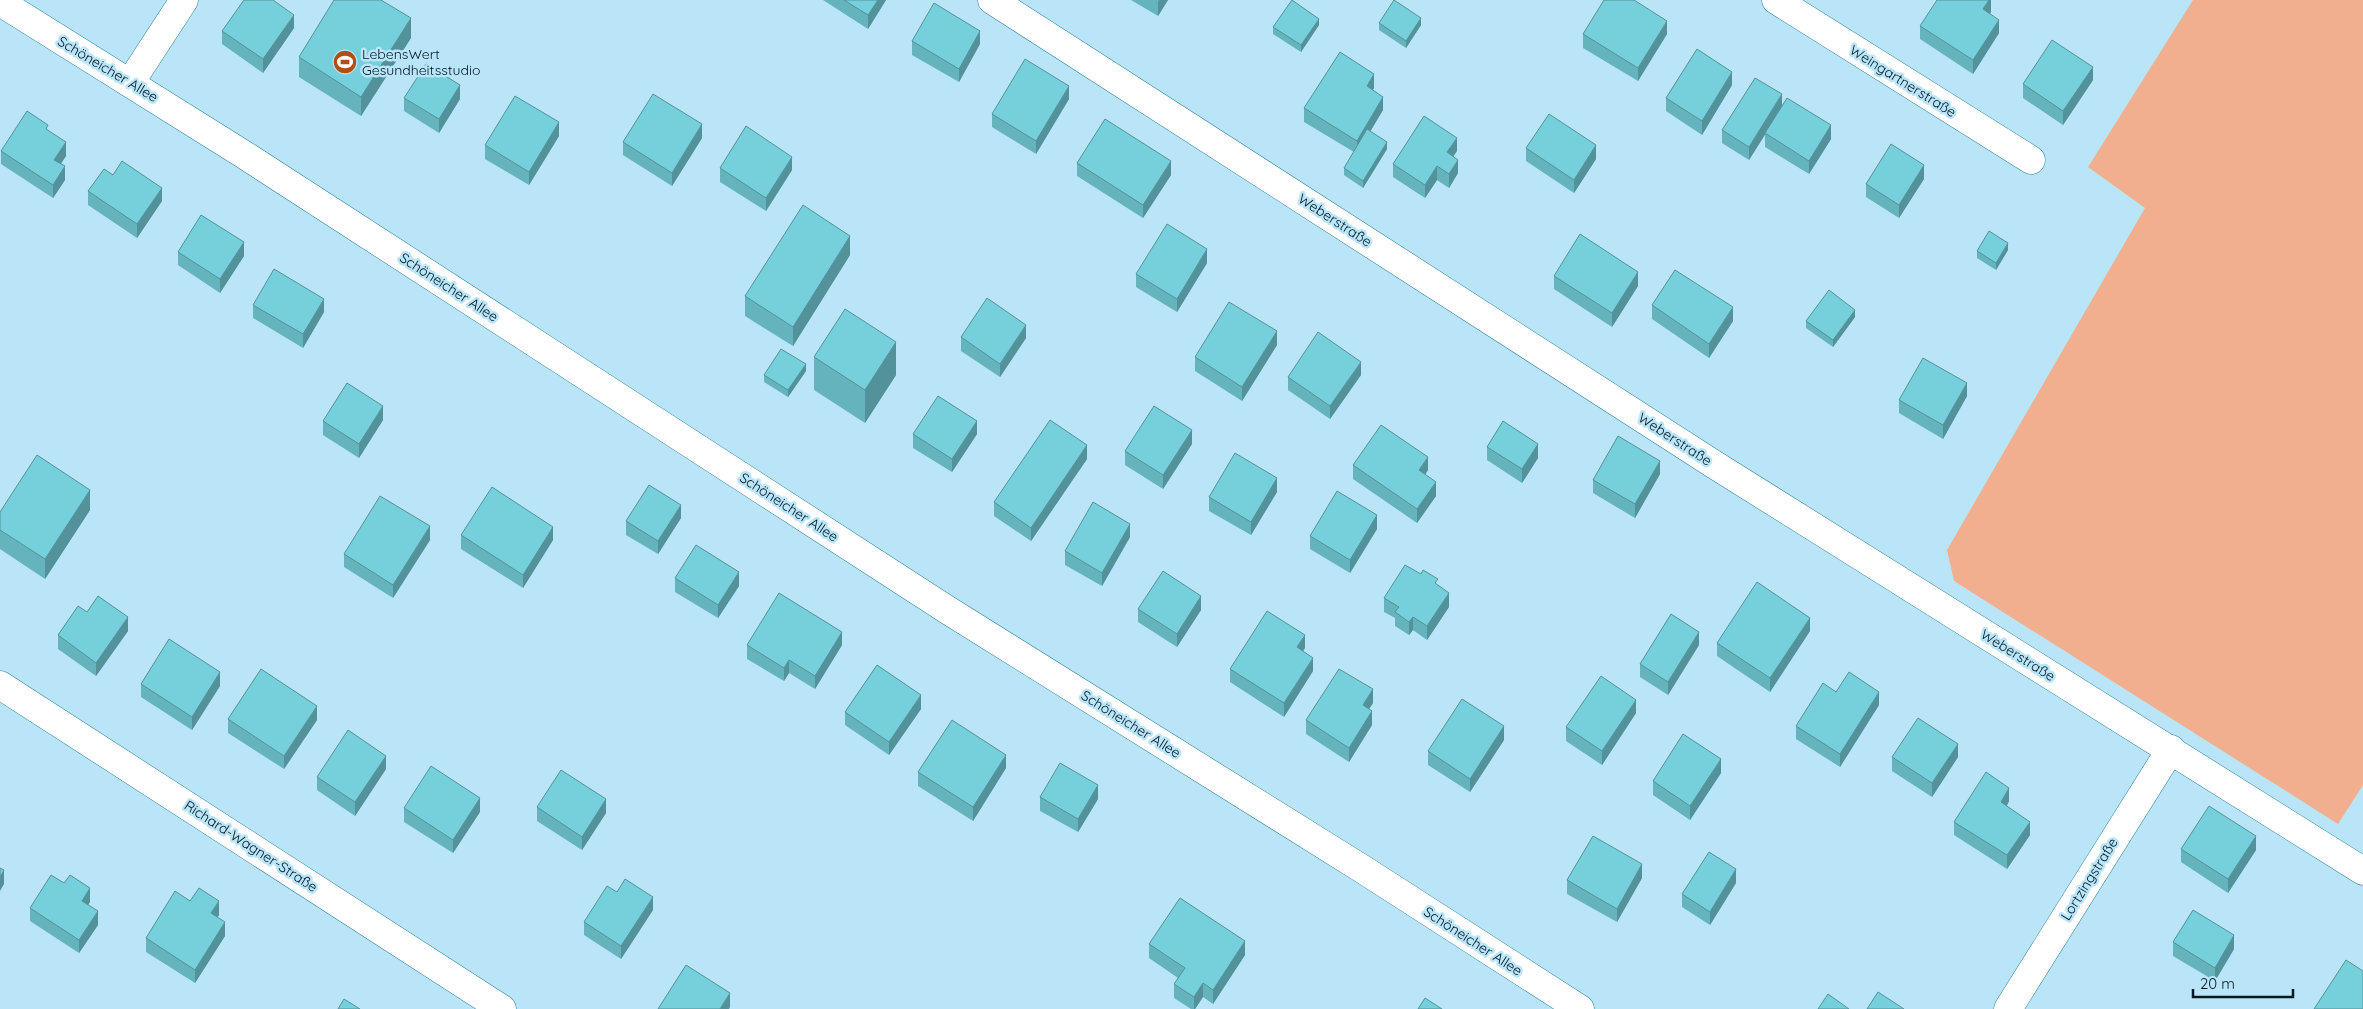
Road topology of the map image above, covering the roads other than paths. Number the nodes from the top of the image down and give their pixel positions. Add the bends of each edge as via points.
1 (184, 0) edge
2 (992, 0) edge
3 (1776, 0) edge
4 (0, 2) edge
5 (130, 83) junction
6 (2031, 160) dead end
7 (0, 685) edge
8 (2171, 750) junction
9 (2363, 871) edge
10 (502, 1009) edge
11 (1580, 1009) edge
12 (2008, 1009) edge

1 - 5 street
2 - 8 street, Weberstraße via 1723,470
3 - 6 street, Weingartnerstraße
4 - 5 street, Schöneicher Allee
5 - 11 street, Schöneicher Allee via 946,609
7 - 10 street, Richard-Wagner-Straße
8 - 9 street, Weberstraße
8 - 12 street, Lortzingstraße

